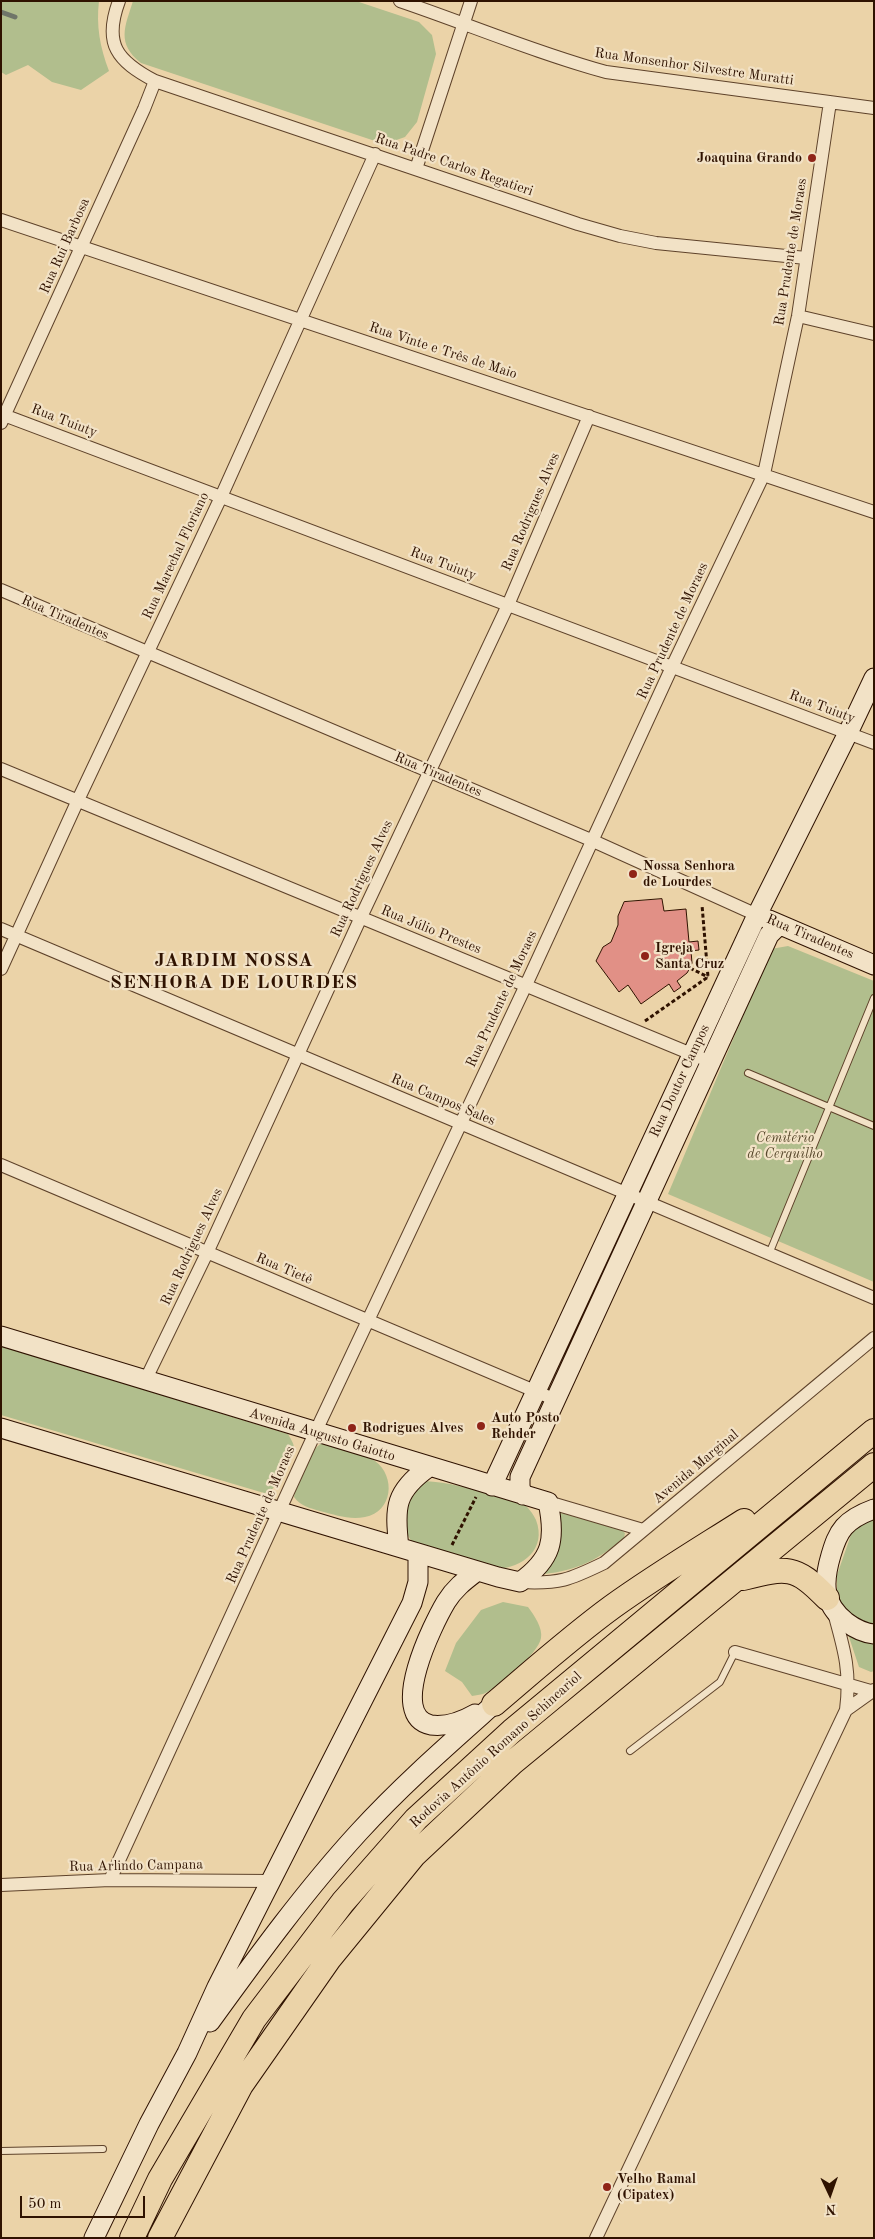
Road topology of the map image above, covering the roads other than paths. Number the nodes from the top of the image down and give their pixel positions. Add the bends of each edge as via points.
1 (119, 1) edge
2 (400, 1) edge
3 (471, 1) edge
4 (464, 23) junction
5 (155, 81) junction
6 (830, 102) junction
7 (874, 108) edge
8 (375, 154) junction
9 (416, 169) junction
10 (1, 220) edge
11 (81, 247) junction
12 (806, 258) junction
13 (798, 316) junction
14 (300, 319) junction
15 (874, 334) edge
16 (589, 416) junction
17 (2, 417) edge
18 (764, 474) junction
19 (221, 496) junction
20 (874, 512) edge
21 (1, 590) edge
22 (508, 605) junction
23 (147, 652) junction
24 (672, 667) junction
25 (874, 678) edge
26 (848, 733) junction
27 (874, 743) edge
28 (1, 769) edge
29 (429, 771) junction
30 (78, 800) junction
31 (591, 840) junction
32 (756, 915) junction
33 (361, 917) junction
34 (779, 925) junction
35 (1, 929) edge
36 (17, 936) junction
37 (874, 965) edge
38 (1, 969) edge
39 (526, 985) junction
40 (874, 998) edge
41 (693, 1054) junction
42 (298, 1055) junction
43 (711, 1062) junction
44 (748, 1073) dead end
45 (829, 1107) junction
46 (460, 1123) junction
47 (874, 1126) edge
48 (1, 1165) edge
49 (628, 1194) junction
50 (646, 1202) junction
51 (206, 1253) junction
52 (769, 1254) junction
53 (874, 1298) edge
54 (369, 1321) junction
55 (1, 1336) edge
56 (874, 1338) edge
57 (145, 1380) junction
58 (536, 1391) junction
59 (556, 1400) junction
60 (1, 1428) edge
61 (874, 1431) edge
62 (315, 1433) junction
63 (874, 1465) edge
64 (429, 1467) junction
65 (820, 1474) junction
66 (487, 1484) junction
67 (523, 1495) junction
68 (548, 1502) junction
69 (874, 1509) edge
70 (280, 1511) junction
71 (644, 1530) junction
72 (399, 1547) junction
73 (418, 1554) junction
74 (476, 1572) junction
75 (734, 1581) junction
76 (520, 1582) junction
77 (831, 1606) junction
78 (874, 1634) edge
79 (735, 1652) joint
80 (849, 1685) junction
81 (873, 1691) edge
82 (494, 1704) junction
83 (846, 1710) junction
84 (630, 1752) dead end
85 (110, 1880) junction
86 (272, 1881) junction
87 (1, 1885) edge
88 (187, 2054) junction
89 (103, 2148) dead end
90 (1, 2151) edge
91 (94, 2238) edge
92 (132, 2238) edge
93 (160, 2238) edge
94 (596, 2238) edge

1 - 5 street, Rua Padre Carlos Regatieri via 112,29 113,44 118,55 128,64
2 - 4 street, Rua Monsenhor Silvestre Muratti
3 - 4 street
4 - 6 street, Rua Monsenhor Silvestre Muratti via 606,72
4 - 9 street
5 - 8 street, Rua Padre Carlos Regatieri
5 - 11 street, Rua Rui Barbosa
6 - 7 street, Rua Monsenhor Silvestre Muratti
6 - 12 street, Rua Prudente de Moraes
8 - 9 street, Rua Padre Carlos Regatieri
8 - 14 street, Rua Marechal Floriano
9 - 12 street, Rua Padre Carlos Regatieri via 620,236
10 - 11 street, Rua Vinte e Três de Maio
11 - 14 street, Rua Vinte e Três de Maio
11 - 17 street, Rua Rui Barbosa
12 - 13 street, Rua Prudente de Moraes
13 - 15 street
13 - 18 street, Rua Prudente de Moraes
14 - 16 street, Rua Vinte e Três de Maio
14 - 19 street, Rua Marechal Floriano
16 - 18 street, Rua Vinte e Três de Maio
16 - 22 street, Rua Rodrigues Alves
17 - 19 street, Rua Tuiuty
18 - 20 street, Rua Vinte e Três de Maio
18 - 24 street, Rua Prudente de Moraes
19 - 22 street, Rua Tuiuty
19 - 23 street, Rua Marechal Floriano
21 - 23 street, Rua Tiradentes
22 - 24 street, Rua Tuiuty
22 - 29 street, Rua Rodrigues Alves
23 - 29 street, Rua Tiradentes
23 - 30 street, Rua Marechal Floriano
24 - 26 street, Rua Tuiuty
24 - 31 street, Rua Prudente de Moraes
25 - 26 street, Rua Doutor Campos
26 - 27 street, Rua Tuiuty
26 - 32 street, Rua Doutor Campos
28 - 30 street, Rua Júlio Prestes
29 - 31 street, Rua Tiradentes
29 - 33 street, Rua Rodrigues Alves
30 - 33 street, Rua Júlio Prestes
30 - 36 street, Rua Marechal Floriano
31 - 32 street, Rua Tiradentes
31 - 39 street, Rua Prudente de Moraes
32 - 34 street, Rua Tiradentes
32 - 41 street, Rua Doutor Campos
33 - 39 street, Rua Júlio Prestes
33 - 42 street, Rua Rodrigues Alves
34 - 37 street, Rua Tiradentes
34 - 43 street, Rua Doutor Campos via 769,934
35 - 36 street, Rua Campos Sales
36 - 38 street, Rua Marechal Floriano
36 - 42 street, Rua Campos Sales
39 - 41 street, Rua Júlio Prestes
39 - 46 street, Rua Prudente de Moraes
40 - 45 lane
41 - 43 street, Rua Júlio Prestes
41 - 49 street, Rua Doutor Campos
42 - 46 street, Rua Campos Sales
42 - 51 street, Rua Rodrigues Alves
43 - 50 street, Rua Doutor Campos
44 - 45 lane
45 - 47 lane
45 - 52 lane
46 - 49 street, Rua Campos Sales
46 - 54 street, Rua Prudente de Moraes
48 - 51 street, Rua Tietê
49 - 50 street, Rua Campos Sales
49 - 58 street, Rua Doutor Campos
50 - 52 street, Rua Campos Sales
50 - 59 street, Rua Doutor Campos
51 - 54 street, Rua Tietê
51 - 57 street, Rua Rodrigues Alves
52 - 53 street, Rua Campos Sales
54 - 58 street, Rua Tietê
54 - 62 street, Rua Prudente de Moraes
55 - 57 street, Avenida Augusto Gaiotto
56 - 71 street, Avenida Marginal
57 - 62 street, Avenida Augusto Gaiotto
58 - 59 street, Rua Tietê
58 - 66 street, Rua Doutor Campos
59 - 67 street, Rua Doutor Campos via 520,1477
60 - 70 street
61 - 65 highway, Rodovia Antônio Romano Schincariol
62 - 64 street, Avenida Augusto Gaiotto
62 - 70 street, Rua Prudente de Moraes
63 - 75 highway, Rodovia Antônio Romano Schincariol
64 - 66 street, Avenida Augusto Gaiotto
64 - 72 street via 412,1478 399,1500 396,1518
65 - 82 highway via 671,1566 612,1607
65 - 92 highway, Rodovia Antônio Romano Schincariol via 512,1731 416,1819 343,1902 254,2019 160,2179
66 - 67 street, Avenida Augusto Gaiotto
67 - 68 street, Avenida Augusto Gaiotto
68 - 71 street, Avenida Augusto Gaiotto
68 - 76 street via 553,1531 550,1548 534,1572
69 - 77 street via 852,1519 836,1538 825,1580
70 - 72 street
70 - 85 street, Rua Prudente de Moraes
71 - 76 street, Avenida Marginal via 604,1563 570,1580
72 - 73 street
73 - 74 street
73 - 86 street via 418,1582 412,1603
74 - 76 street
74 - 82 street via 458,1585 446,1602 421,1658 411,1698 416,1716 426,1724 442,1727 466,1720
75 - 77 highway via 775,1570 792,1571 810,1580
75 - 93 highway, Rodovia Antônio Romano Schincariol via 512,1763 414,1855 329,1959 241,2085
77 - 78 street via 852,1626
77 - 80 street via 848,1662
79 - 80 street
79 - 84 lane via 720,1682
80 - 81 street
80 - 83 street
81 - 83 street
82 - 88 street via 419,1770 360,1831 310,1889
83 - 94 street
85 - 86 street, Rua Arlindo Campana
85 - 87 street, Rua Arlindo Campana
86 - 88 street via 217,1987
88 - 91 street
89 - 90 lane

